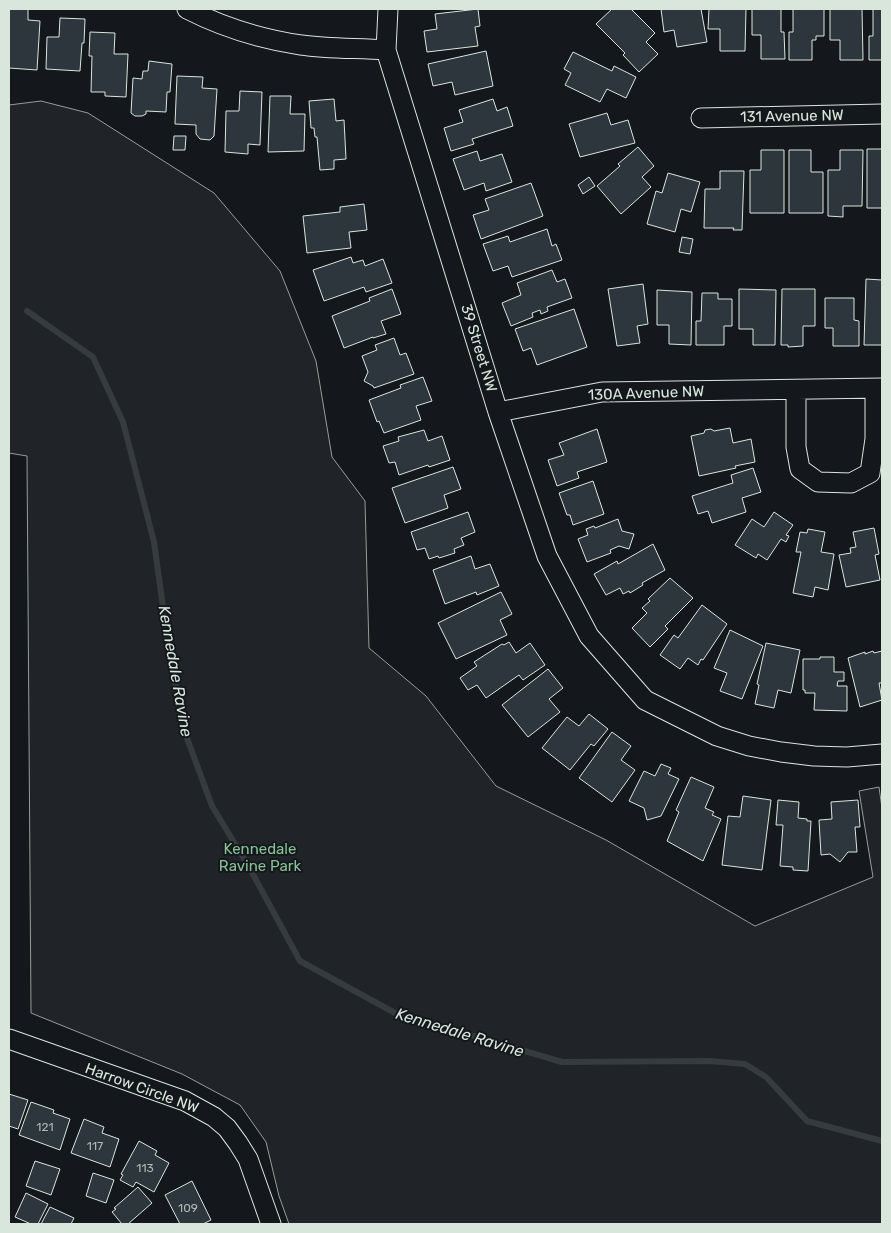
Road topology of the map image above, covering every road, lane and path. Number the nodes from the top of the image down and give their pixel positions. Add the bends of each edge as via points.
1 (187, 9) edge
2 (388, 9) edge
3 (386, 50) junction
4 (882, 114) edge
5 (701, 118) dead end
6 (879, 389) edge
7 (796, 390) junction
8 (498, 412) junction
9 (882, 754) edge
10 (9, 1039) edge
11 (271, 1224) edge

1 - 3 street via 249,34 302,45
2 - 3 street, 39 Street NW
3 - 8 street, 39 Street NW
4 - 5 street, 131 Avenue NW
6 - 7 street, 130A Avenue NW
6 - 7 street, 130A Avenue NW via 870,472 851,483 818,482 800,469 796,447
7 - 8 street, 130A Avenue NW via 602,392
8 - 9 street, 39 Street NW via 547,556 589,636 645,700 717,736 749,746 814,756
10 - 11 street, Harrow Circle NW via 185,1101 214,1117 227,1128 248,1159

